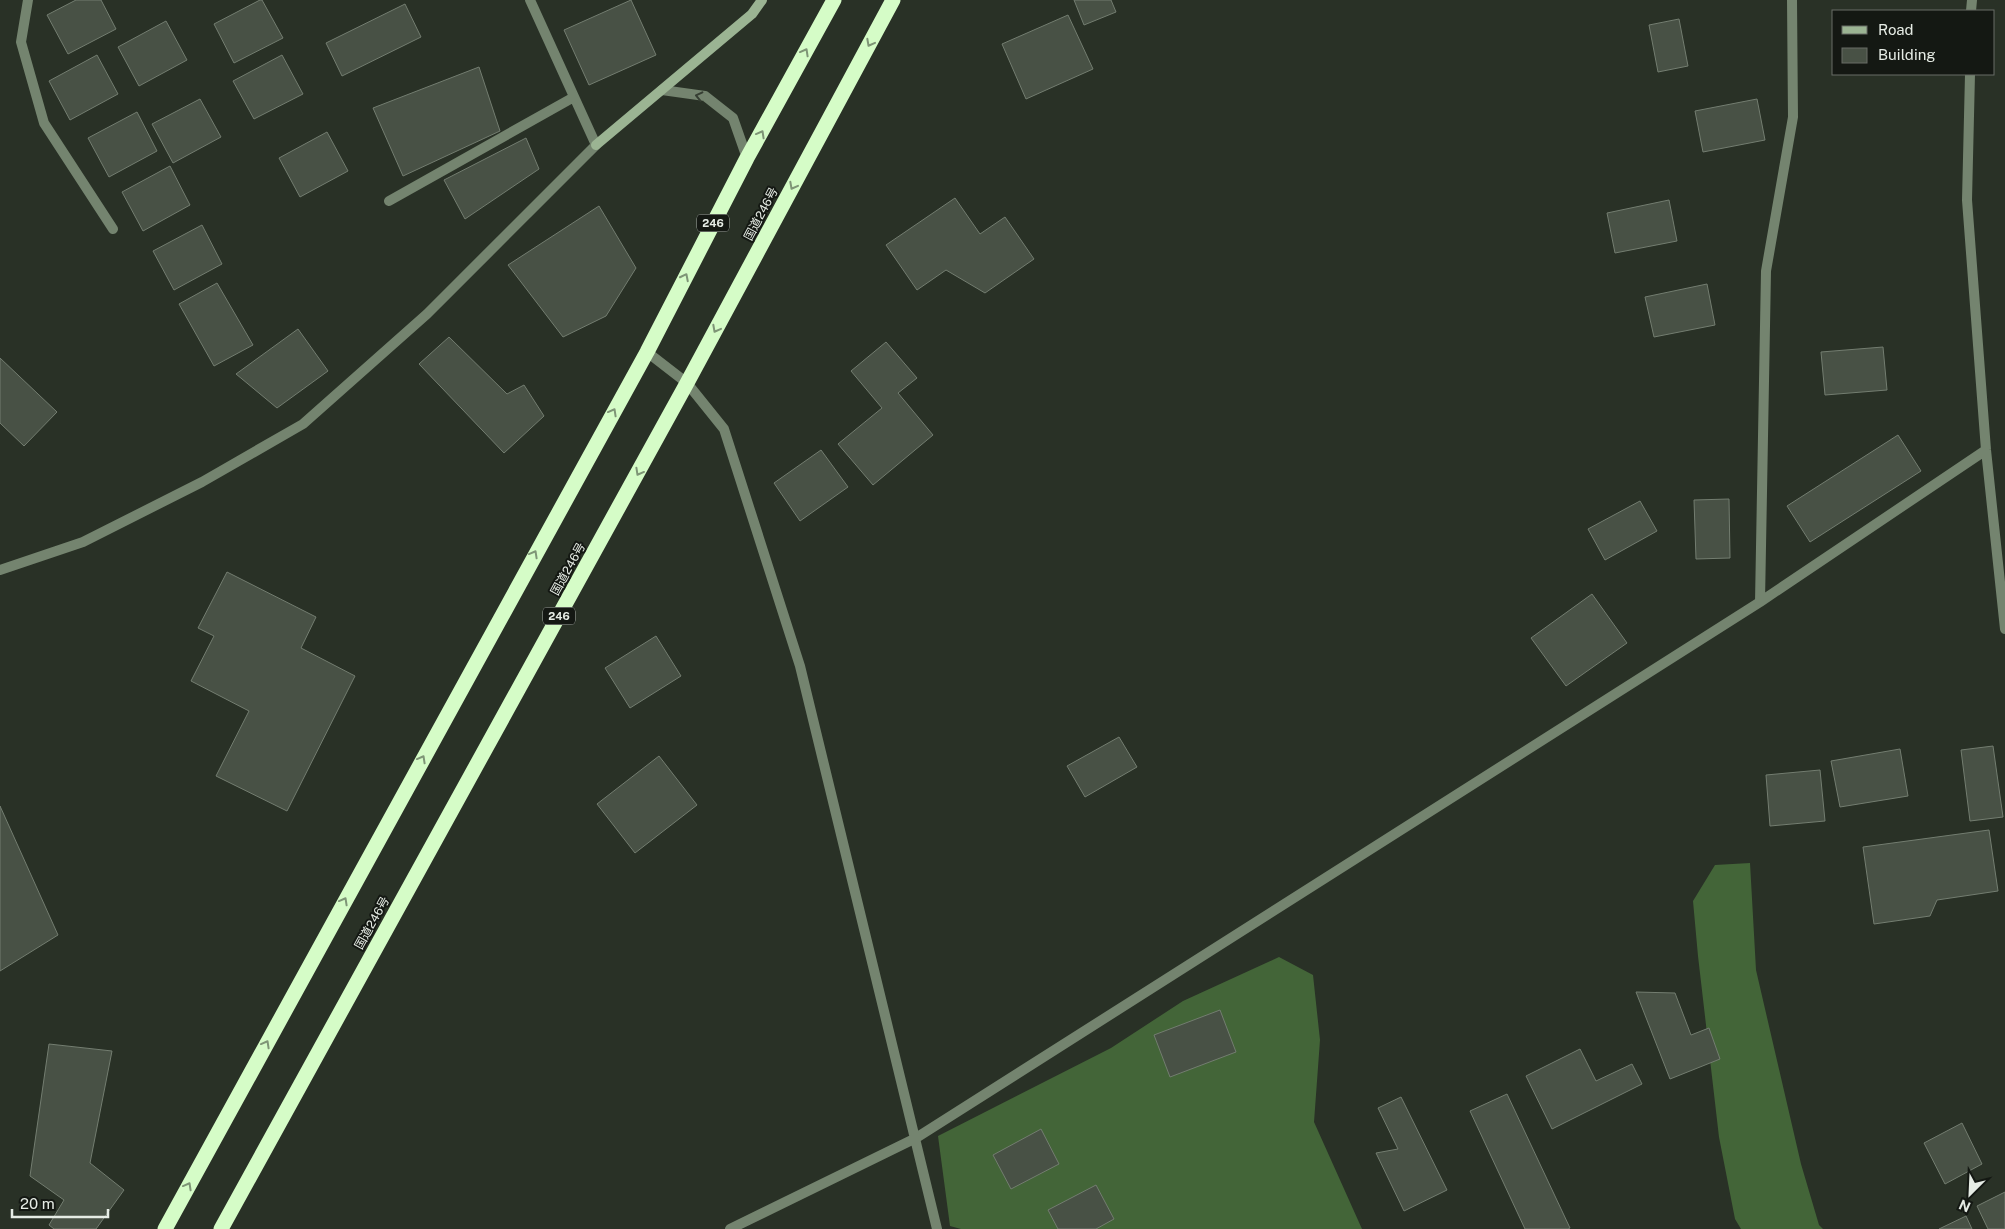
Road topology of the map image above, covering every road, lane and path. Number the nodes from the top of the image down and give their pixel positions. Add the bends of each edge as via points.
1 (28, 0) edge
2 (530, 0) edge
3 (762, 0) edge
4 (834, 0) edge
5 (893, 0) edge
6 (1792, 0) edge
7 (1970, 75) edge
8 (662, 90) junction
9 (574, 97) junction
10 (596, 145) junction
11 (747, 158) junction
12 (388, 201) dead end
13 (113, 229) dead end
14 (647, 352) junction
15 (688, 383) junction
16 (1986, 450) junction
17 (0, 570) edge
18 (1760, 602) junction
19 (2005, 629) edge
20 (916, 1138) junction
21 (165, 1229) edge
22 (221, 1229) edge
23 (730, 1229) edge
24 (937, 1229) edge

1 - 13 street via 21,42 44,123
2 - 9 street
3 - 8 street via 752,14
11 -> 4 highway, 246
5 -> 15 highway, 国道246号 / 246
6 - 18 street via 1793,117 1766,271
7 - 16 street via 1967,200
8 - 10 street
11 -> 8 street via 733,118 705,96
9 - 10 street
9 - 12 street
10 - 17 street via 427,314 303,424 202,482 84,542
14 -> 11 highway, 246
14 - 15 street
21 -> 14 highway, 246
15 - 20 street via 724,429 800,666
15 -> 22 highway, 国道246号 / 246
16 - 18 street
16 - 19 street
18 - 20 street
20 - 23 street
20 - 24 street

